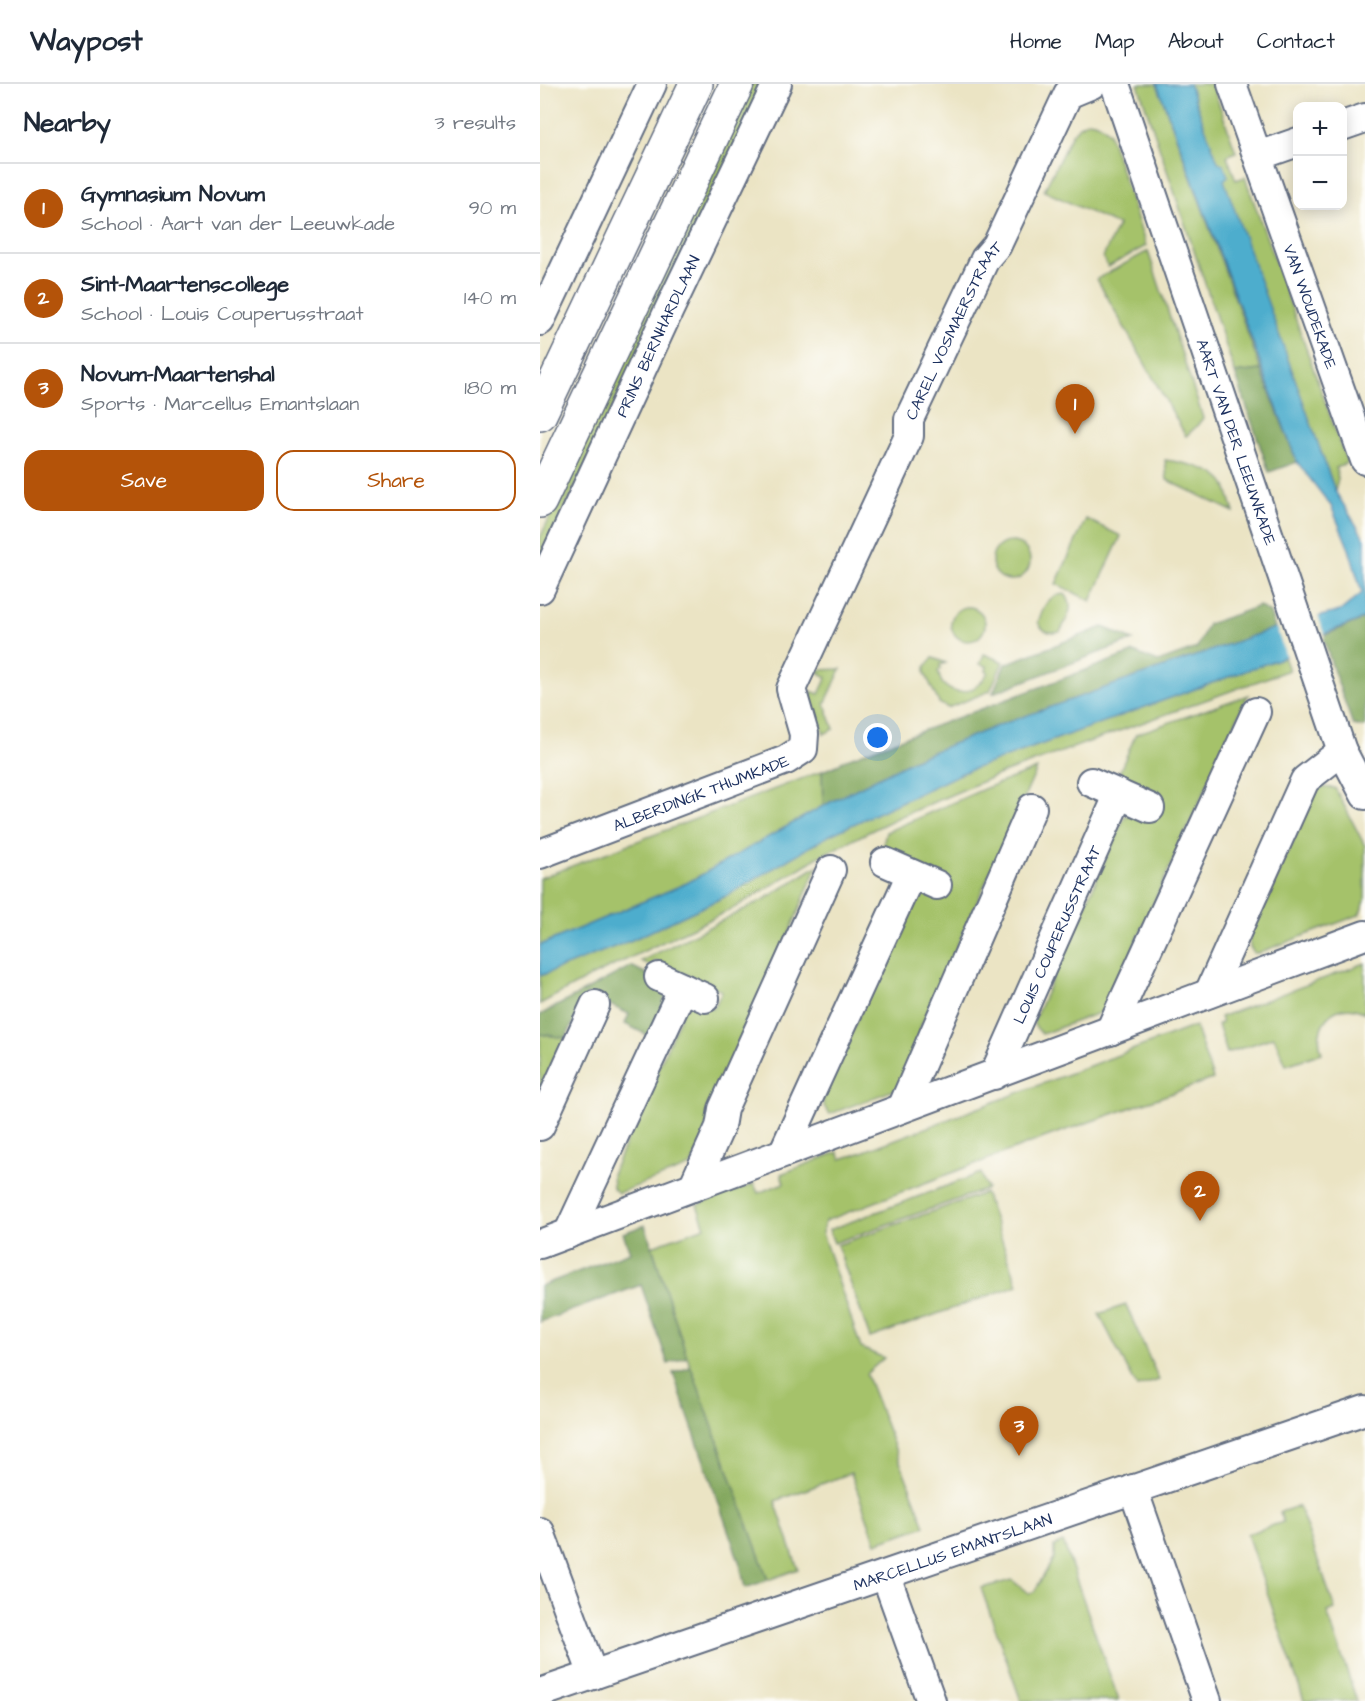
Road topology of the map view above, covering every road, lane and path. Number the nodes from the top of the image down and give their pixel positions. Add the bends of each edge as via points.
1 (652, 84) edge
2 (696, 84) edge
3 (737, 84) edge
4 (777, 84) edge
5 (1092, 84) edge
6 (1115, 84) edge
7 (1232, 84) edge
8 (1365, 118) edge
9 (1347, 124) edge
10 (1293, 144) edge
11 (1258, 156) junction
12 (540, 321) edge
13 (540, 414) edge
14 (1365, 460) edge
15 (540, 501) edge
16 (540, 589) edge
17 (791, 689) joint
18 (1256, 712) dead end
19 (1341, 751) junction
20 (1091, 782) dead end
21 (1119, 794) junction
22 (1365, 795) edge
23 (1032, 808) dead end
24 (1150, 808) dead end
25 (540, 854) edge
26 (885, 862) dead end
27 (831, 870) dead end
28 (911, 874) junction
29 (937, 885) dead end
30 (1365, 934) edge
31 (682, 987) dead end
32 (1209, 993) junction
33 (595, 1005) dead end
34 (1110, 1031) junction
35 (994, 1075) junction
36 (902, 1108) junction
37 (540, 1126) edge
38 (784, 1151) junction
39 (693, 1187) junction
40 (568, 1234) junction
41 (540, 1244) edge
42 (1365, 1410) edge
43 (1133, 1489) junction
44 (540, 1532) edge
45 (886, 1576) junction
46 (593, 1675) junction
47 (542, 1686) edge
48 (931, 1701) edge
49 (1207, 1701) edge

1 - 12 street
2 - 13 main road
3 - 15 main road
4 - 16 street, PRINS BERNHARDLAAN
5 - 17 street, CAREL VOSMAERSTRAAT via 1068,94 997,245 985,259 909,419 909,436
6 - 19 street, AART VAN DER LEEUWKADE
7 - 11 street, VAN WOUDEKADE
8 - 9 street
10 - 11 street
11 - 14 street, VAN WOUDEKADE
17 - 25 street, ALBERDINGK THIJMKADE via 804,734 803,749 786,760
18 - 34 street
19 - 22 street, AART VAN DER LEEUWKADE
19 - 32 street via 1305,780
20 - 21 street
21 - 24 street
21 - 35 street, LOUIS COUPERUSSTRAAT
23 - 36 street
26 - 28 street
27 - 39 street via 723,1109 720,1128
28 - 29 street
28 - 38 street
30 - 32 street
31 - 40 street
32 - 34 street
33 - 37 street
34 - 35 street
35 - 36 street
36 - 38 street
38 - 39 street
39 - 40 street
40 - 41 street
42 - 43 street, MARCELLUS EMANTSLAAN
43 - 45 street, MARCELLUS EMANTSLAAN
43 - 49 street
44 - 46 street
45 - 46 street, MARCELLUS EMANTSLAAN
45 - 48 street
46 - 47 street, MARCELLUS EMANTSLAAN

